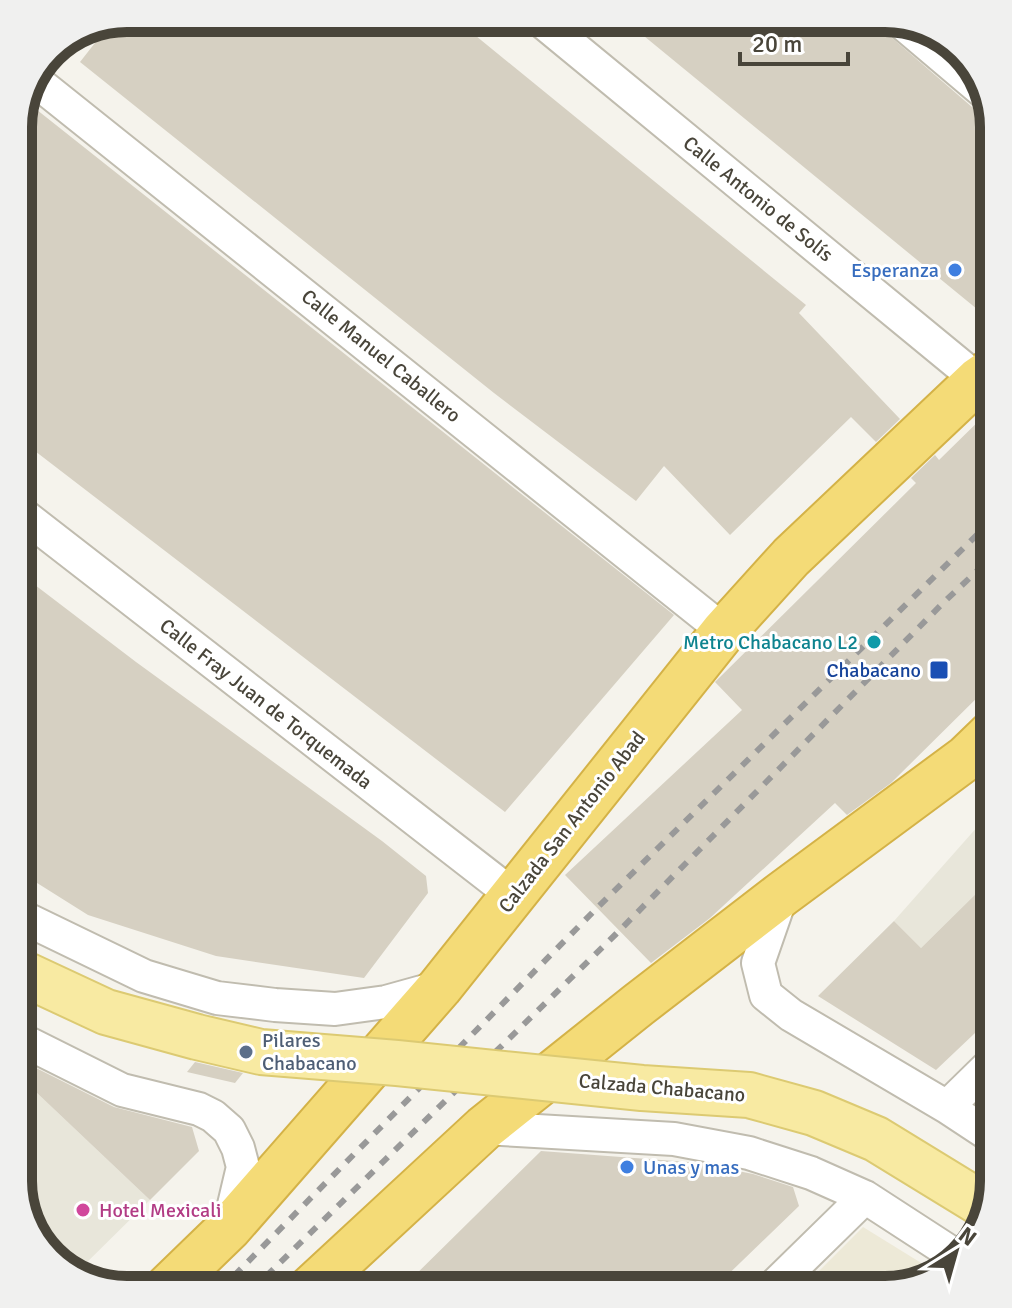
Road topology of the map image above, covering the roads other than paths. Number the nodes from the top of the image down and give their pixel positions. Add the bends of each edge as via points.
1 (556, 32) edge
2 (922, 39) edge
3 (965, 76) edge
4 (42, 86) edge
5 (980, 370) edge
6 (980, 381) edge
7 (32, 522) edge
8 (724, 631) junction
9 (980, 744) edge
10 (782, 894) junction
11 (514, 896) junction
12 (32, 922) edge
13 (32, 978) edge
14 (440, 987) junction
15 (32, 1045) edge
16 (980, 1075) edge
17 (947, 1107) junction
18 (484, 1128) junction
19 (980, 1129) edge
20 (865, 1197) junction
21 (978, 1201) edge
22 (229, 1228) junction
23 (949, 1251) edge
24 (179, 1276) edge
25 (324, 1276) edge
26 (784, 1276) edge

1 - 5 street, Calle Antonio de Solís
2 - 3 street
4 - 8 street, Calle Manuel Caballero
6 - 8 highway, Calzada San Antonio Abad via 791,557
7 - 11 street, Calle Fray Juan de Torquemada
8 - 11 highway, Calzada San Antonio Abad
9 - 10 highway
10 - 17 street via 758,963 766,995
10 - 18 highway
11 - 14 highway, Calzada San Antonio Abad
12 - 14 street via 144,976 217,998 335,1009
13 - 21 main road, Calzada Chabacano, bridge via 106,1012 261,1052 749,1095 814,1113 876,1139
14 - 22 highway, Calzada San Antonio Abad
15 - 22 street via 122,1090 199,1109 229,1130 243,1167
16 - 17 street
17 - 19 street
18 - 20 street via 674,1139 761,1157
18 - 25 highway
20 - 23 street
20 - 26 street
22 - 24 highway, Calzada San Antonio Abad

